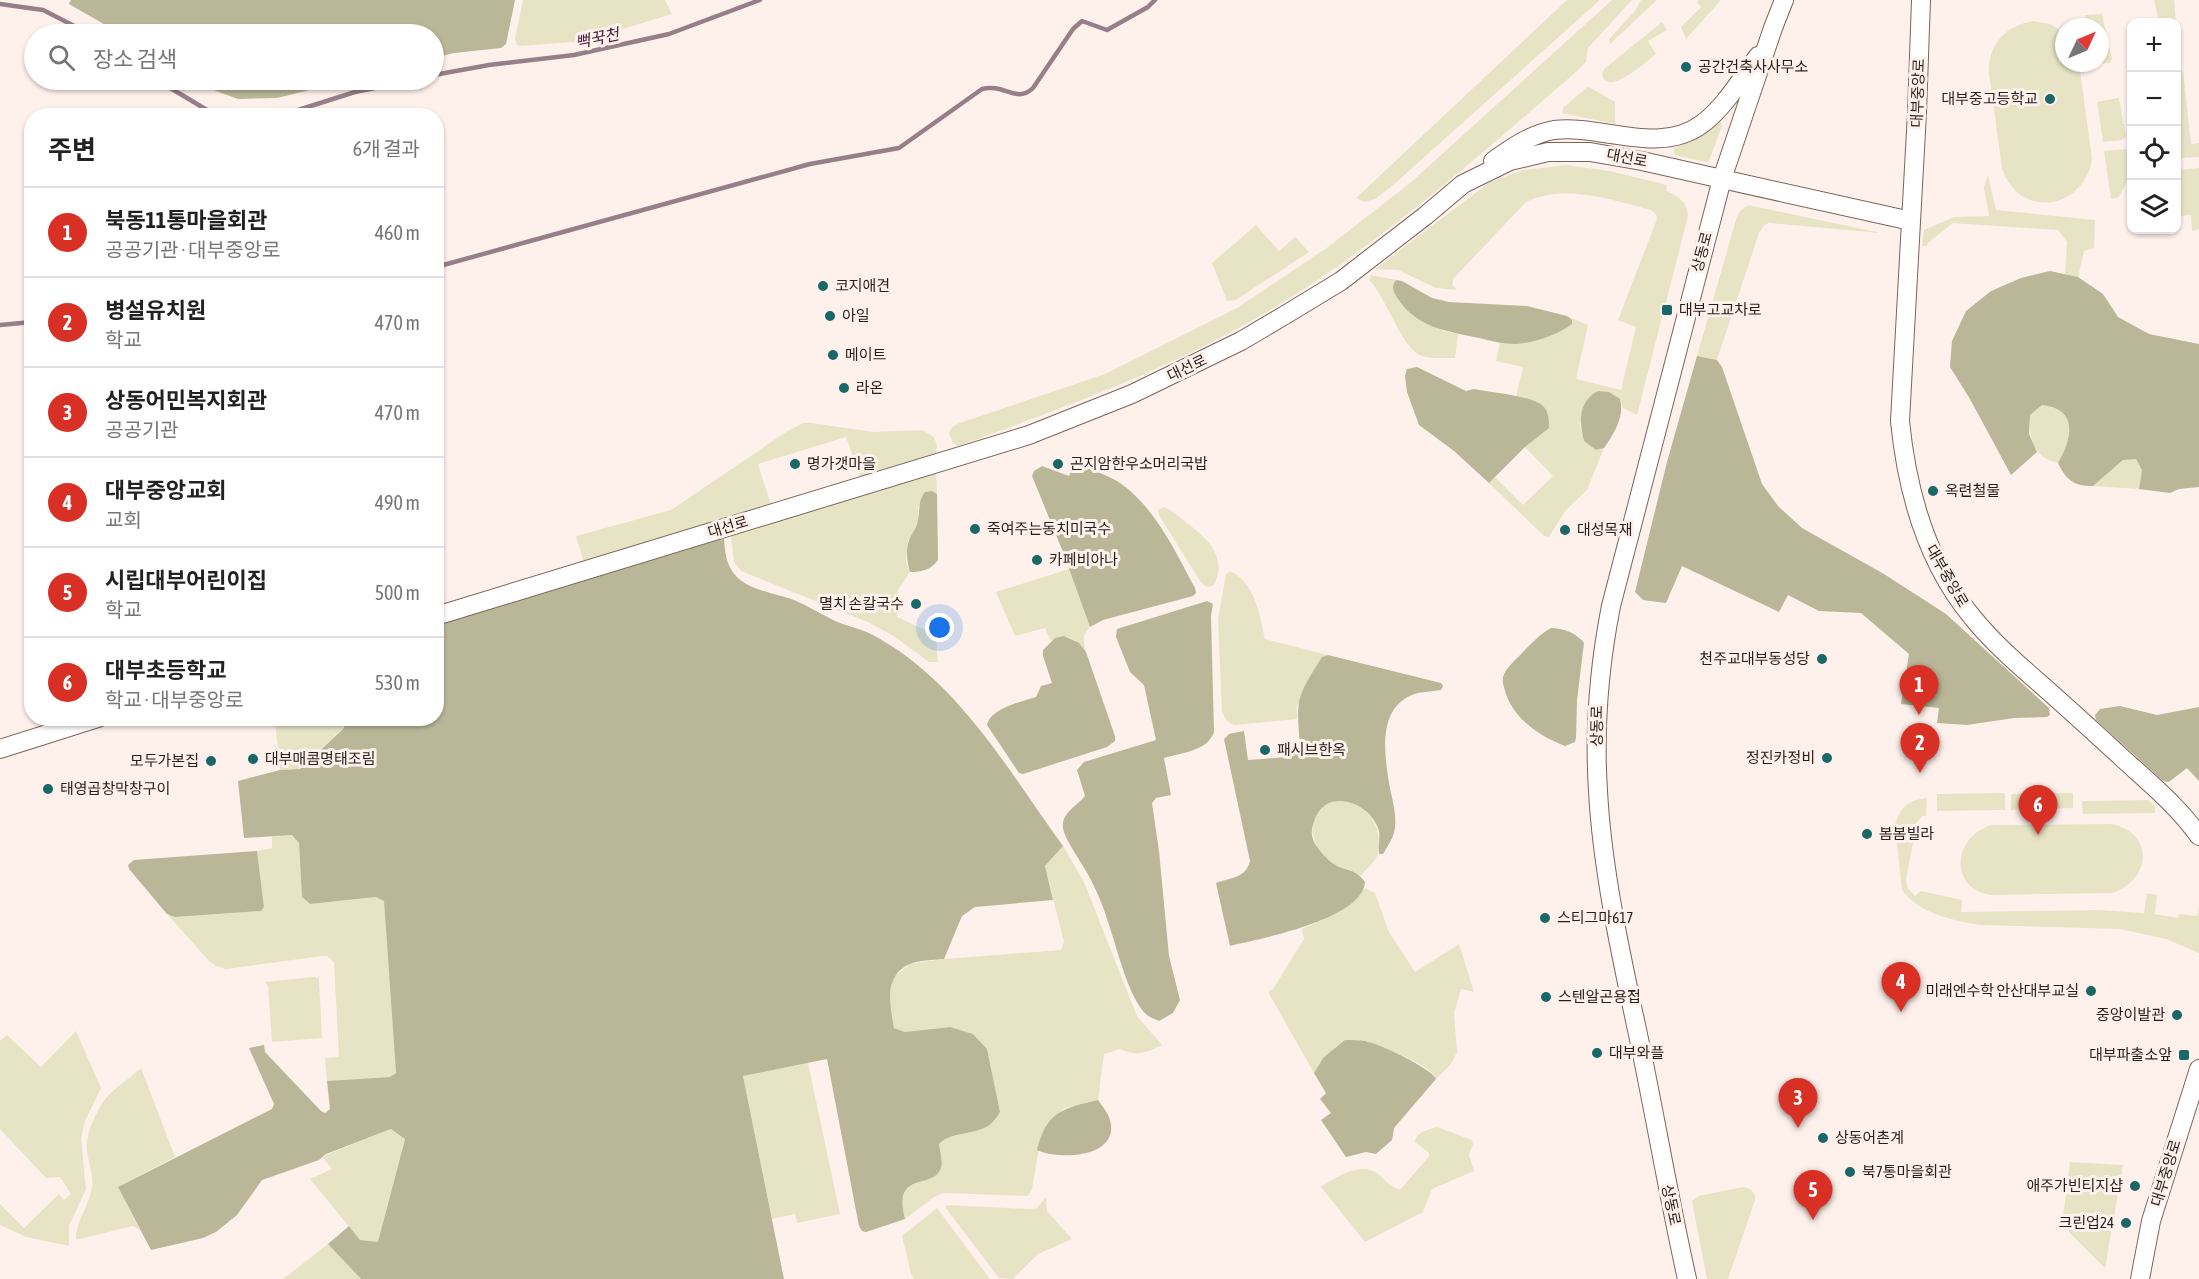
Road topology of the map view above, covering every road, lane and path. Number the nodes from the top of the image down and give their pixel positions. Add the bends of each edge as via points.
1 (1784, 0) edge
2 (1921, 0) edge
3 (1768, 43) junction
4 (1722, 179) junction
5 (1463, 184) junction
6 (1911, 221) junction
7 (444, 614) edge
8 (73, 726) edge
9 (0, 749) edge
10 (2199, 836) edge
11 (2199, 1069) edge
12 (1687, 1279) edge
13 (2140, 1279) edge

1 - 3 street
2 - 6 street, 대부중앙로
3 - 4 street
3 - 5 street via 1713,115 1700,126 1658,138 1554,130 1509,150
4 - 5 street, 대선로 via 1642,161 1570,151 1510,161
4 - 6 street
4 - 12 street, 상동로 via 1617,579 1597,708 1598,793 1605,857
5 - 7 street, 대선로 via 1341,281 1241,341 1132,394 1029,435
6 - 10 street, 대부중앙로 via 1900,421 1911,494 1923,532 1959,600 1988,636 2144,778
8 - 9 street
11 - 13 street, 대부중앙로 via 2151,1221

